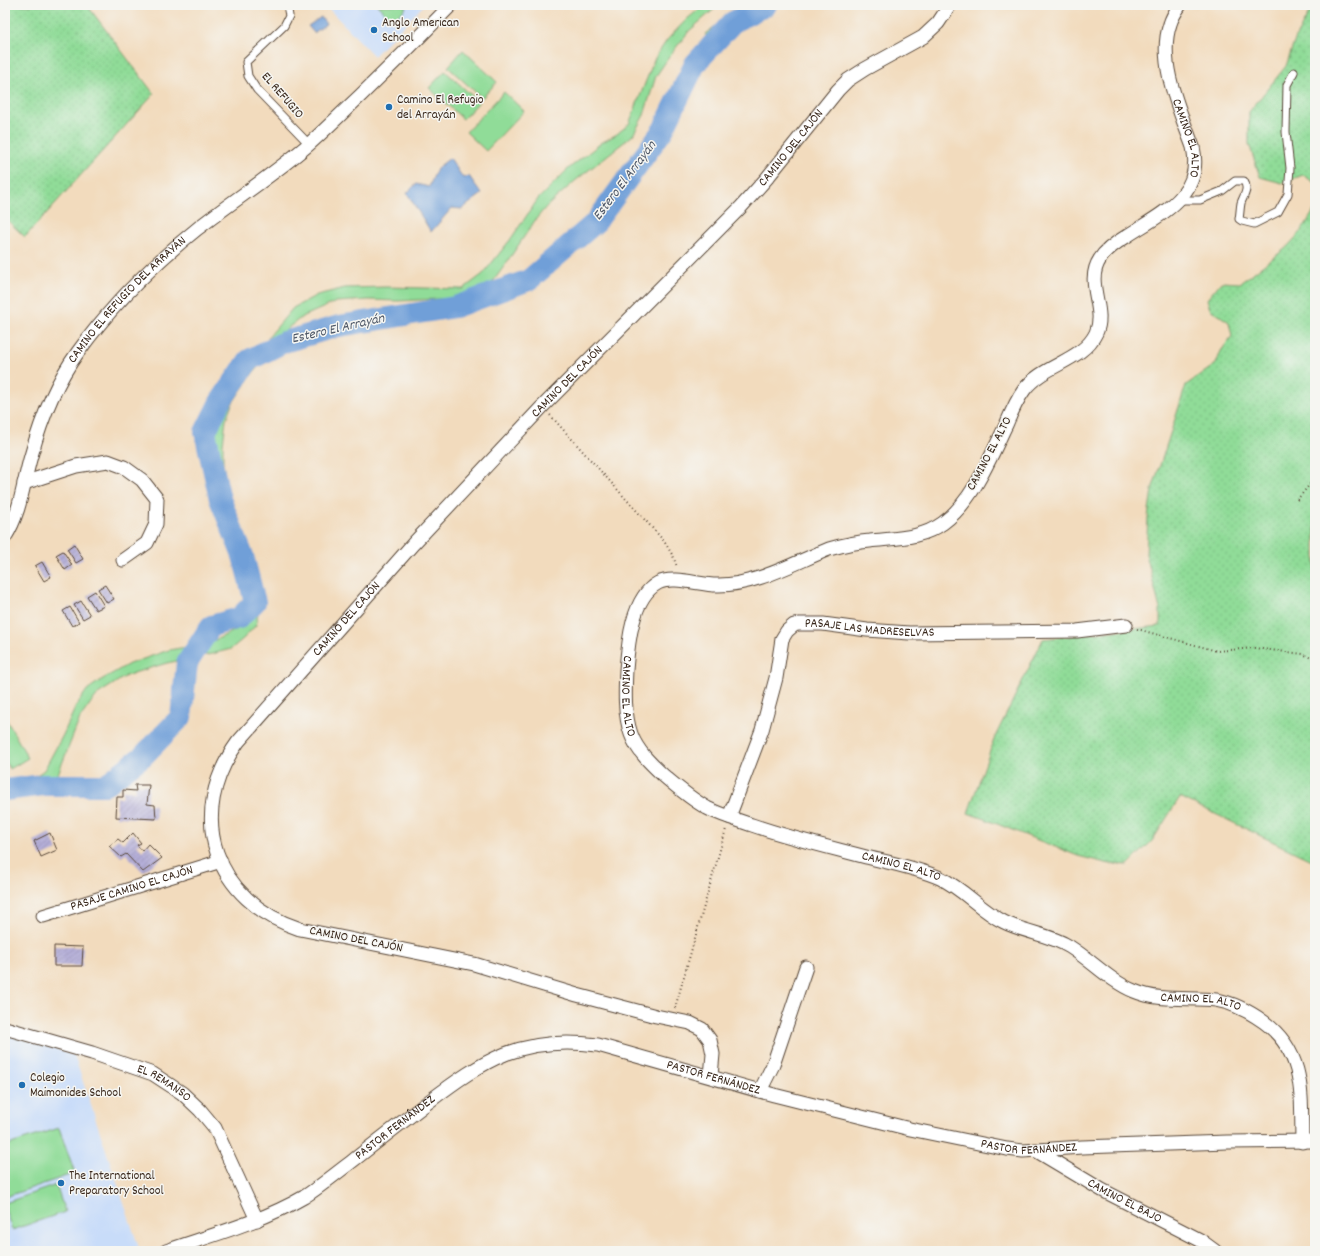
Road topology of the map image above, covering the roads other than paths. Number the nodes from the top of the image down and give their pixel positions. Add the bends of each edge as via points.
1 (287, 5) edge
2 (451, 5) edge
3 (950, 5) edge
4 (1180, 5) edge
5 (1294, 72) dead end
6 (309, 144) junction
7 (1179, 200) junction
8 (24, 482) junction
9 (5, 537) edge
10 (123, 560) dead end
11 (1126, 625) road end
12 (729, 817) junction
13 (220, 861) junction
14 (43, 916) dead end
15 (806, 967) dead end
16 (5, 1028) edge
17 (711, 1076) junction
18 (760, 1091) junction
19 (1308, 1141) edge
20 (1035, 1150) junction
21 (257, 1220) junction
22 (166, 1251) edge
23 (1215, 1251) edge

1 - 6 lane, EL REFUGIO via 289,16 284,26 246,62 248,76 257,90
2 - 6 street, CAMINO EL REFUGIO DEL ARRAYÁN
3 - 13 street, CAMINO DEL CAJÓN via 938,23 923,37 865,69 844,85 741,207 542,407 414,544 234,747 217,778 212,806 213,834
4 - 7 street, CAMINO EL ALTO via 1172,17 1168,31 1168,70 1174,95 1193,147 1195,164 1189,186
5 - 7 lane via 1287,85 1286,132 1290,168 1288,194 1278,212 1254,224 1242,222 1239,219 1246,191 1244,181 1235,181 1200,200
6 - 8 street, CAMINO EL REFUGIO DEL ARRAYÁN via 181,242 114,306 76,354 62,378 40,429
7 - 12 street, CAMINO EL ALTO via 1115,244 1100,259 1094,277 1099,320 1093,337 1080,351 1038,375 1024,389 978,480 959,508 942,524 912,537 856,542 829,549 736,584 708,585 666,580 648,592 636,611 627,660 626,699 634,742 656,769 673,784 698,802
8 - 9 street, CAMINO EL REFUGIO DEL ARRAYÁN via 20,506
8 - 10 street via 76,466 108,461 124,467 142,480 157,499 156,524 147,543
11 - 12 street, PASAJE LAS MADRESELVAS via 1077,631 909,633 823,624 794,625 782,639 765,722
12 - 19 street, CAMINO EL ALTO via 820,846 907,866 939,878 953,885 1004,922 1067,945 1118,983 1135,992 1159,998 1217,1000 1246,1010 1277,1034 1295,1063 1300,1079
13 - 14 street, PASAJE CAMINO EL CAJÓN
13 - 17 street, CAMINO DEL CAJÓN via 247,899 263,912 287,925 474,964 577,995 696,1025 710,1040 713,1054
15 - 18 street via 772,1066
16 - 21 street, EL REMANSO via 153,1074 182,1093 215,1128
17 - 18 street, PASTOR FERNÁNDEZ
17 - 21 street, PASTOR FERNÁNDEZ via 614,1049 582,1043 539,1044 511,1052 460,1078 305,1196
18 - 20 street, PASTOR FERNÁNDEZ via 981,1144 1012,1150
19 - 20 street, PASTOR FERNÁNDEZ
20 - 23 street, CAMINO EL BAJO via 1102,1190 1200,1240
21 - 22 street, PASTOR FERNÁNDEZ

